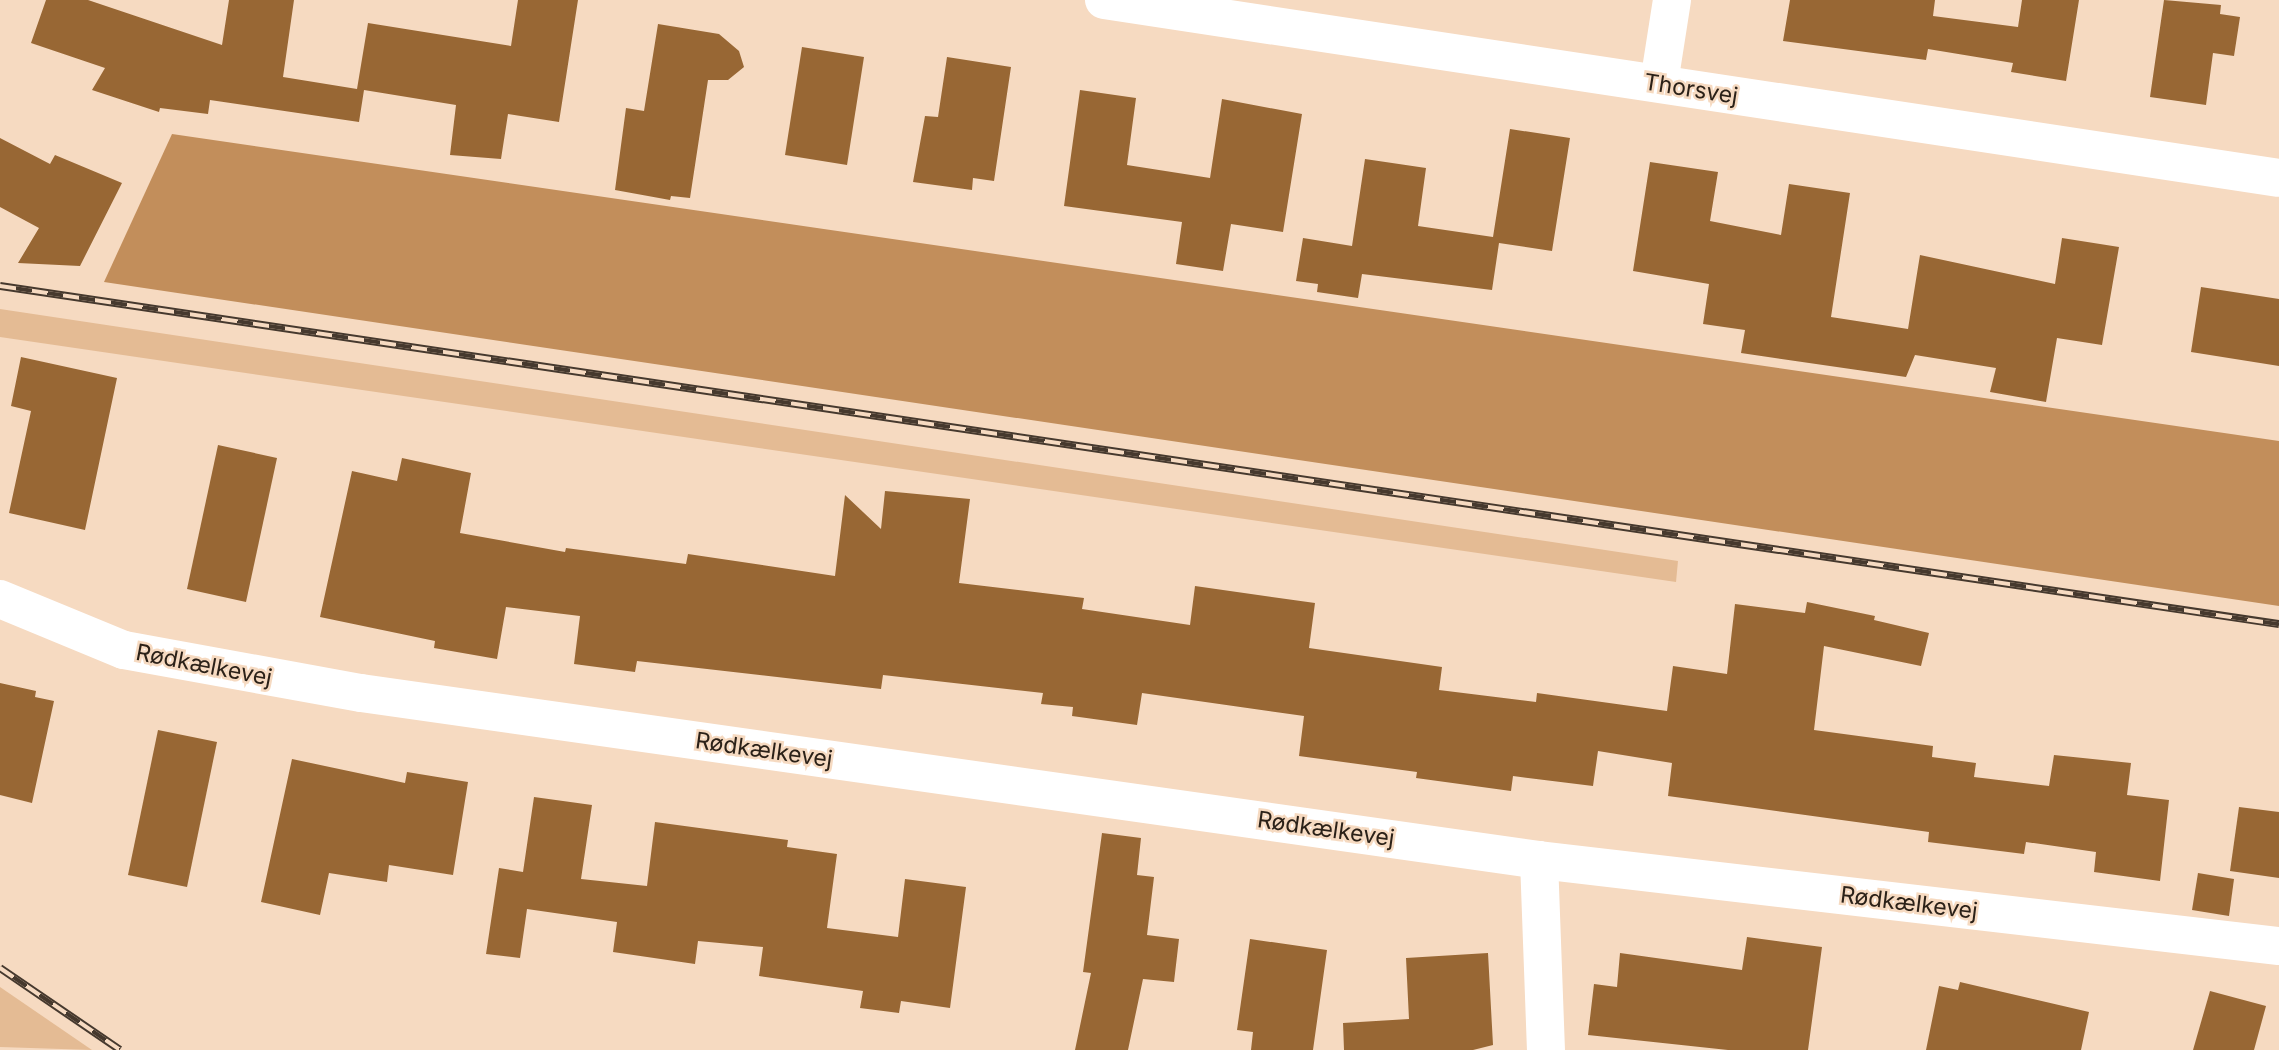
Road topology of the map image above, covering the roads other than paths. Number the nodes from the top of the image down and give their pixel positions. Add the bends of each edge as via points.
1 (1104, 0) edge
2 (1672, 0) edge
3 (1659, 83) junction
4 (2279, 178) edge
5 (0, 599) edge
6 (1539, 860) junction
7 (2279, 946) edge
8 (1546, 1050) edge

1 - 3 street, Thorsvej
2 - 3 street
3 - 4 street, Thorsvej
5 - 6 street, Rødkælkevej via 124,650 361,693
6 - 7 street, Rødkælkevej
6 - 8 street

